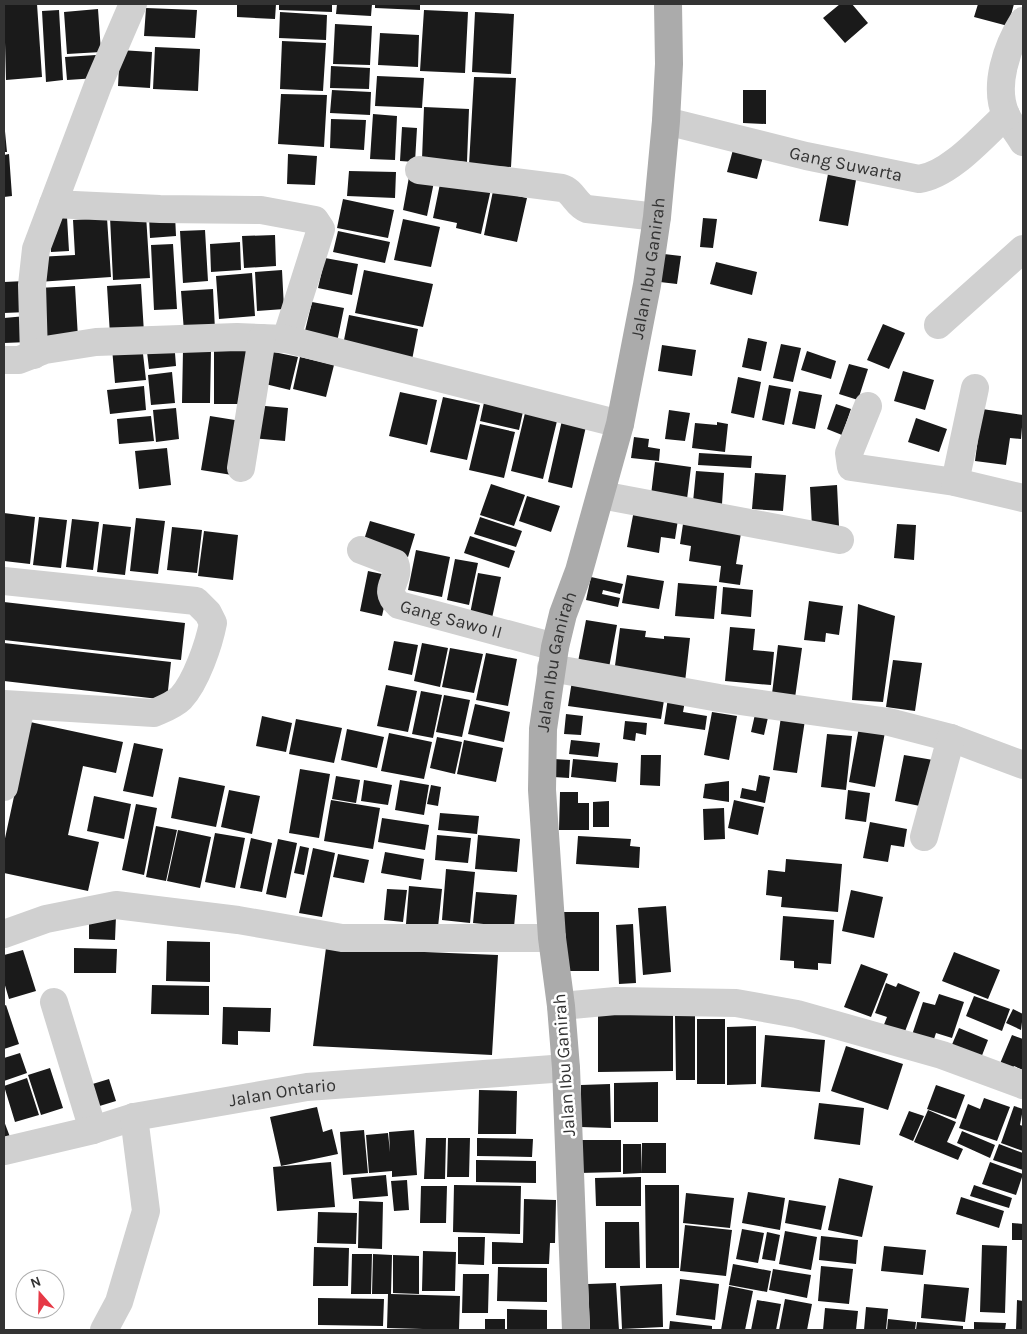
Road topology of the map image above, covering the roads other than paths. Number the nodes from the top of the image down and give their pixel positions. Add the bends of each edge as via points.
1 (133, 4) edge
2 (668, 4) edge
3 (1023, 21) edge
4 (1006, 115) junction
5 (666, 121) junction
6 (1023, 142) edge
7 (419, 170) dead end
8 (52, 204) junction
9 (657, 217) junction
10 (1023, 249) edge
11 (938, 326) dead end
12 (274, 339) junction
13 (34, 355) junction
14 (4, 360) edge
15 (975, 388) dead end
16 (868, 406) dead end
17 (620, 424) junction
18 (241, 468) dead end
19 (955, 482) junction
20 (601, 496) junction
21 (1023, 498) edge
22 (840, 540) dead end
23 (361, 550) dead end
24 (4, 581) edge
25 (553, 657) junction
26 (12, 705) edge
27 (951, 738) junction
28 (1023, 765) edge
29 (4, 787) edge
30 (924, 837) dead end
31 (4, 934) edge
32 (552, 938) junction
33 (54, 1002) dead end
34 (561, 1006) junction
35 (566, 1068) junction
36 (1023, 1085) edge
37 (134, 1117) junction
38 (93, 1130) junction
39 (4, 1150) edge
40 (104, 1330) edge
41 (576, 1330) edge

1 - 8 street
2 - 5 main road, Jalan Ibu Ganirah
3 - 4 street via 1014,35 1002,78 1001,93
4 - 5 street, Gang Suwarta via 944,169 930,178 919,180
4 - 6 street
5 - 9 main road, Jalan Ibu Ganirah
7 - 9 street via 562,188 587,209
8 - 12 street via 160,210 261,210 315,220 321,230
8 - 13 street via 33,266
9 - 17 main road, Jalan Ibu Ganirah
10 - 11 street
12 - 13 street via 123,340 45,350
12 - 17 street
12 - 18 street
13 - 14 street
15 - 19 street
16 - 19 street via 849,453 851,467
17 - 20 main road, Jalan Ibu Ganirah
19 - 21 street
20 - 22 street
20 - 25 main road, Jalan Ibu Ganirah via 579,571 562,614
23 - 25 street, Gang Sawo II via 395,563 397,569 390,592 399,605
24 - 26 street via 196,601 213,623 203,656 188,688 181,698 166,708 154,712
25 - 27 street via 720,698 889,722
25 - 32 main road, Jalan Ibu Ganirah via 543,729 542,790
26 - 29 street
27 - 28 street
27 - 30 street
31 - 32 street via 46,919 116,904 342,938
32 - 34 main road, Jalan Ibu Ganirah
33 - 38 street
34 - 35 main road, Jalan Ibu Ganirah
34 - 36 street via 616,1001 736,1003 797,1014 942,1055
35 - 37 street, Jalan Ontario via 307,1087
35 - 41 main road, Jalan Ibu Ganirah
37 - 38 street, Jalan Ontario
37 - 40 street via 146,1211 120,1302
38 - 39 street, Jalan Ontario

